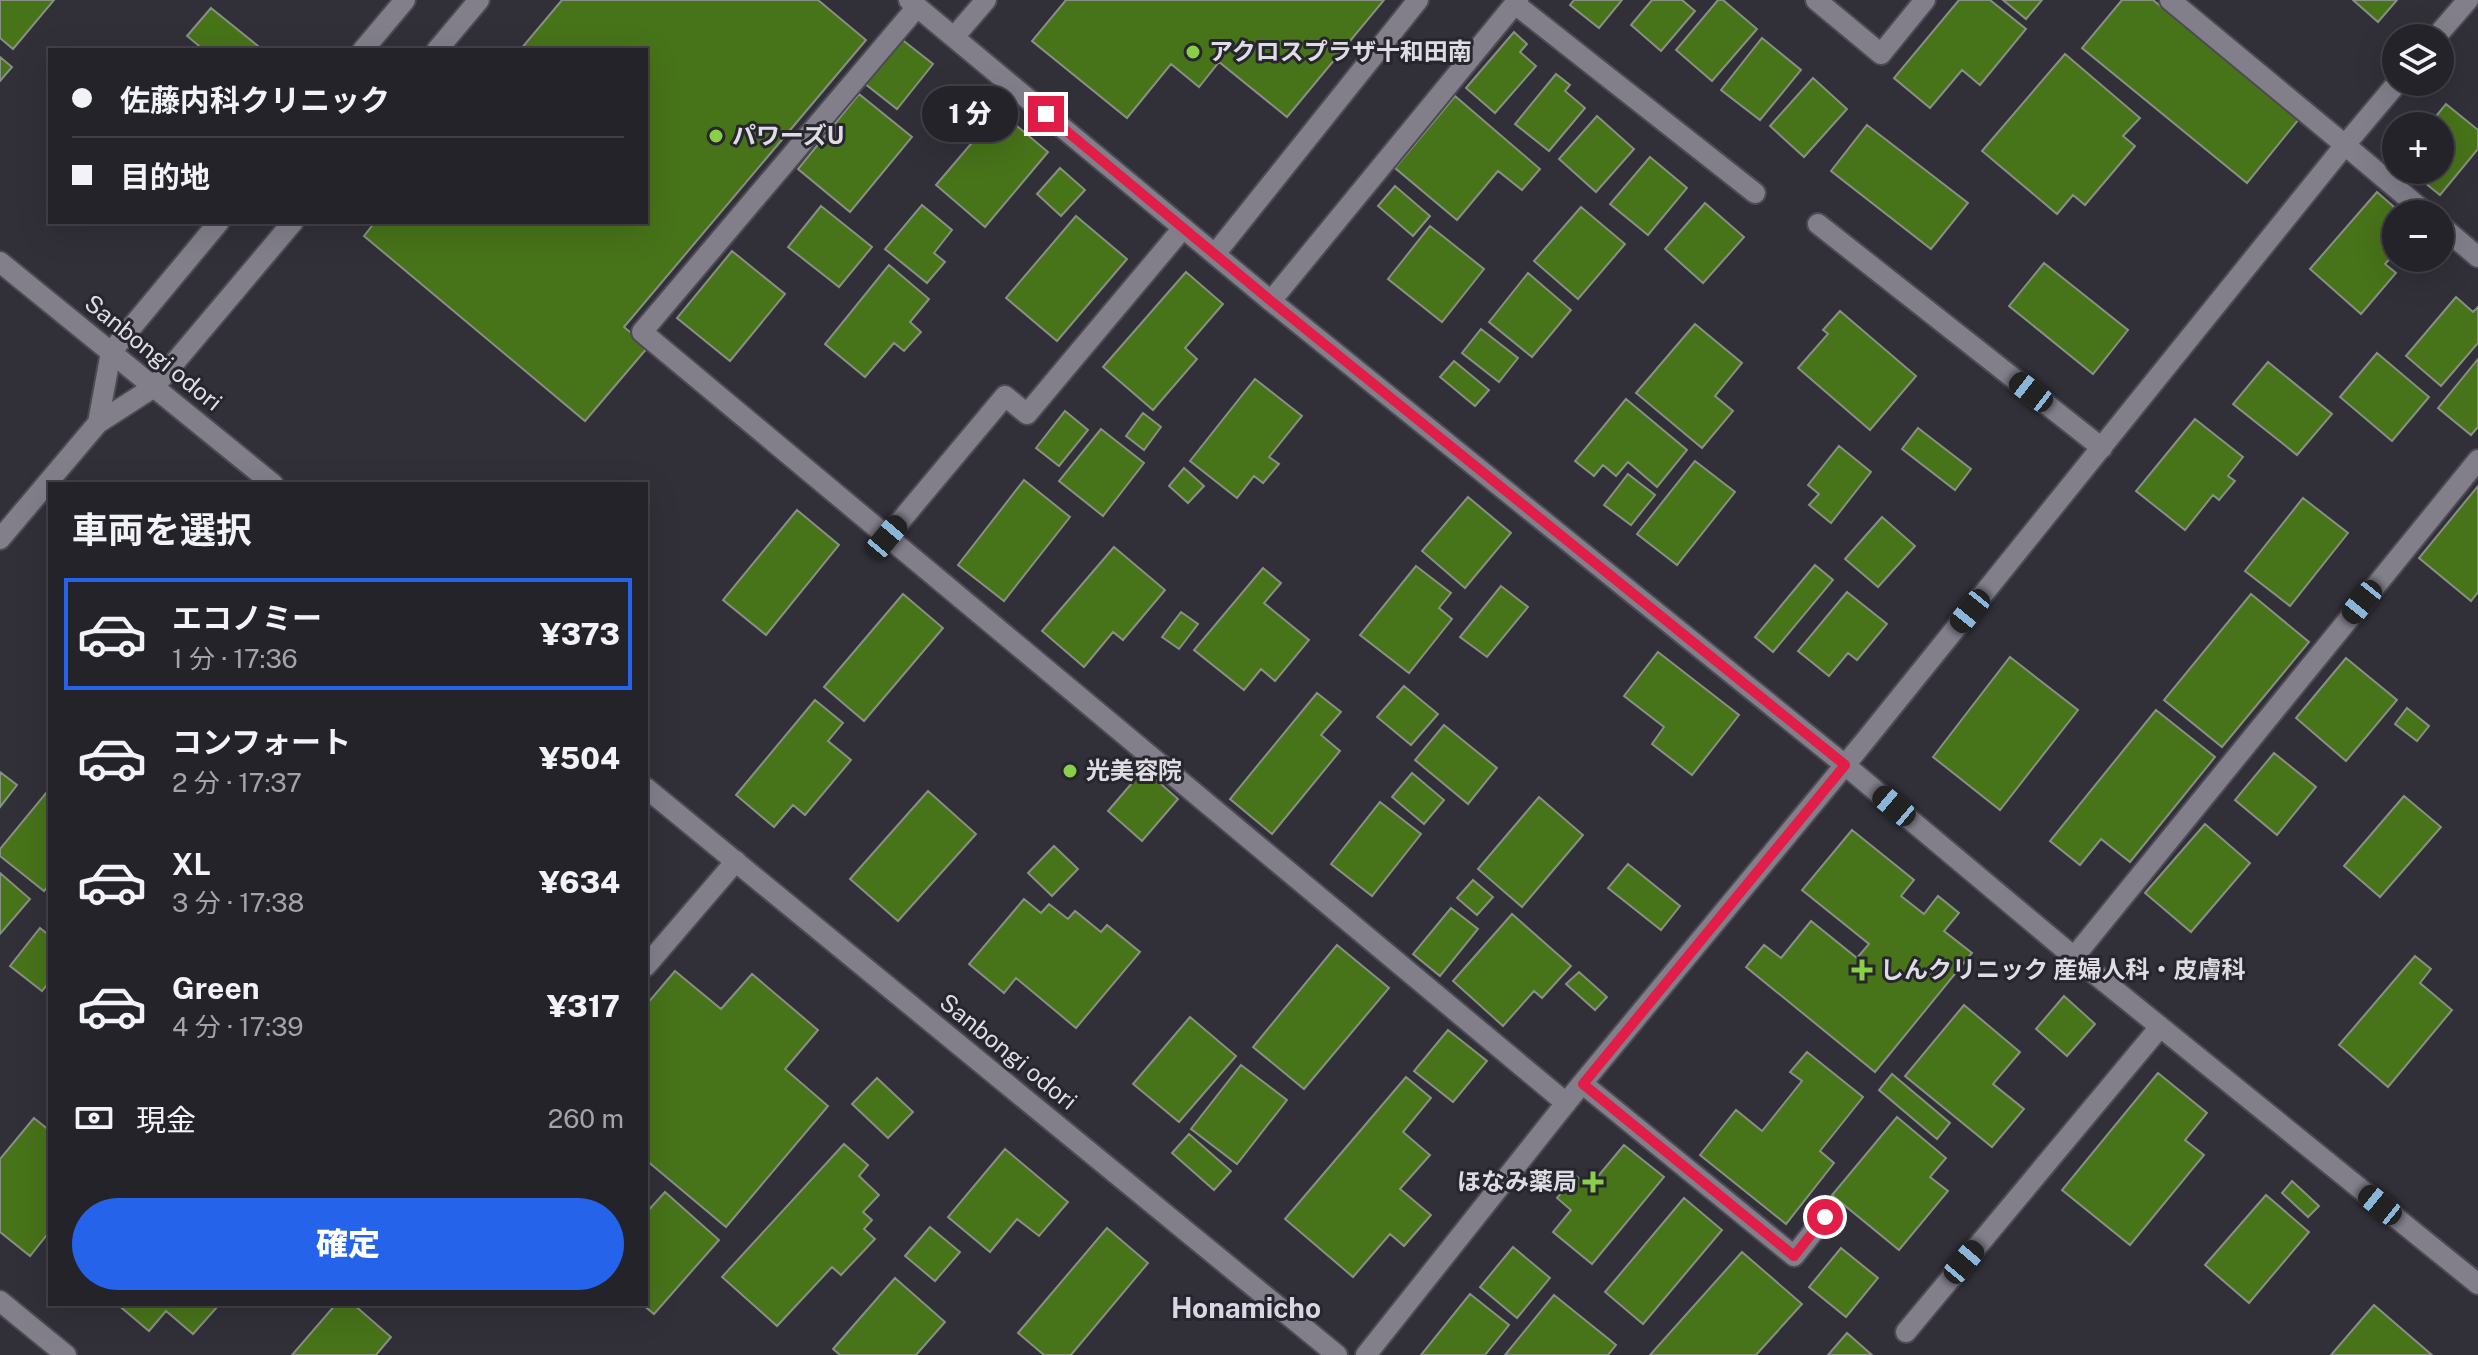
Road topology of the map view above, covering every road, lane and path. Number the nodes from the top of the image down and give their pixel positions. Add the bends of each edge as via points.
1 (405, 0) edge
2 (479, 0) edge
3 (986, 0) edge
4 (1418, 0) edge
5 (1816, 0) edge
6 (1925, 0) edge
7 (2170, 0) edge
8 (2468, 0) edge
9 (1516, 2) edge
10 (913, 3) edge
11 (2447, 24) edge
12 (954, 37) junction
13 (365, 48) edge
14 (439, 48) edge
15 (2386, 96) edge
16 (2345, 145) junction
17 (1755, 193) dead end
18 (2410, 200) edge
19 (217, 224) edge
20 (291, 224) edge
21 (1818, 224) dead end
22 (1183, 228) junction
23 (2454, 237) edge
24 (1215, 254) junction
25 (2478, 257) edge
26 (0, 262) edge
27 (1271, 301) junction
28 (111, 352) junction
29 (154, 387) junction
30 (98, 423) junction
31 (2102, 448) junction
32 (2478, 460) edge
33 (48, 482) edge
34 (48, 482) edge
35 (271, 482) edge
36 (887, 537) junction
37 (0, 539) edge
38 (1845, 765) junction
39 (648, 790) edge
40 (736, 861) junction
41 (2074, 957) junction
42 (648, 964) edge
43 (2160, 1027) junction
44 (1583, 1084) junction
45 (1566, 1103) junction
46 (1825, 1217) dead end
47 (2478, 1284) edge
48 (0, 1301) edge
49 (1906, 1332) dead end
50 (66, 1355) edge
51 (1337, 1355) edge
52 (1366, 1355) edge

1 - 13 street
2 - 14 street
3 - 12 street
4 - 24 street
5 - 6 street via 1881,54
7 - 16 street
8 - 11 street
9 - 17 street
9 - 27 street
10 - 12 street
10 - 36 street via 642,332
12 - 22 street
15 - 16 street
16 - 18 street
16 - 31 street
19 - 28 street
20 - 29 street
21 - 31 street
22 - 24 street
22 - 36 street via 1027,414 1005,396
23 - 25 street
24 - 27 street
26 - 28 street, Sanbongi odori
27 - 38 street
28 - 29 street, Sanbongi odori
28 - 30 street
29 - 30 street
29 - 35 street, Sanbongi odori
30 - 34 street
31 - 38 street
32 - 41 street
33 - 37 street
36 - 45 street
38 - 41 street
38 - 44 street
39 - 40 street, Sanbongi odori
40 - 42 street
40 - 51 street, Sanbongi odori
41 - 43 street
43 - 47 street
43 - 49 street
44 - 45 street
44 - 46 street via 1794,1256
45 - 52 street
48 - 50 street

